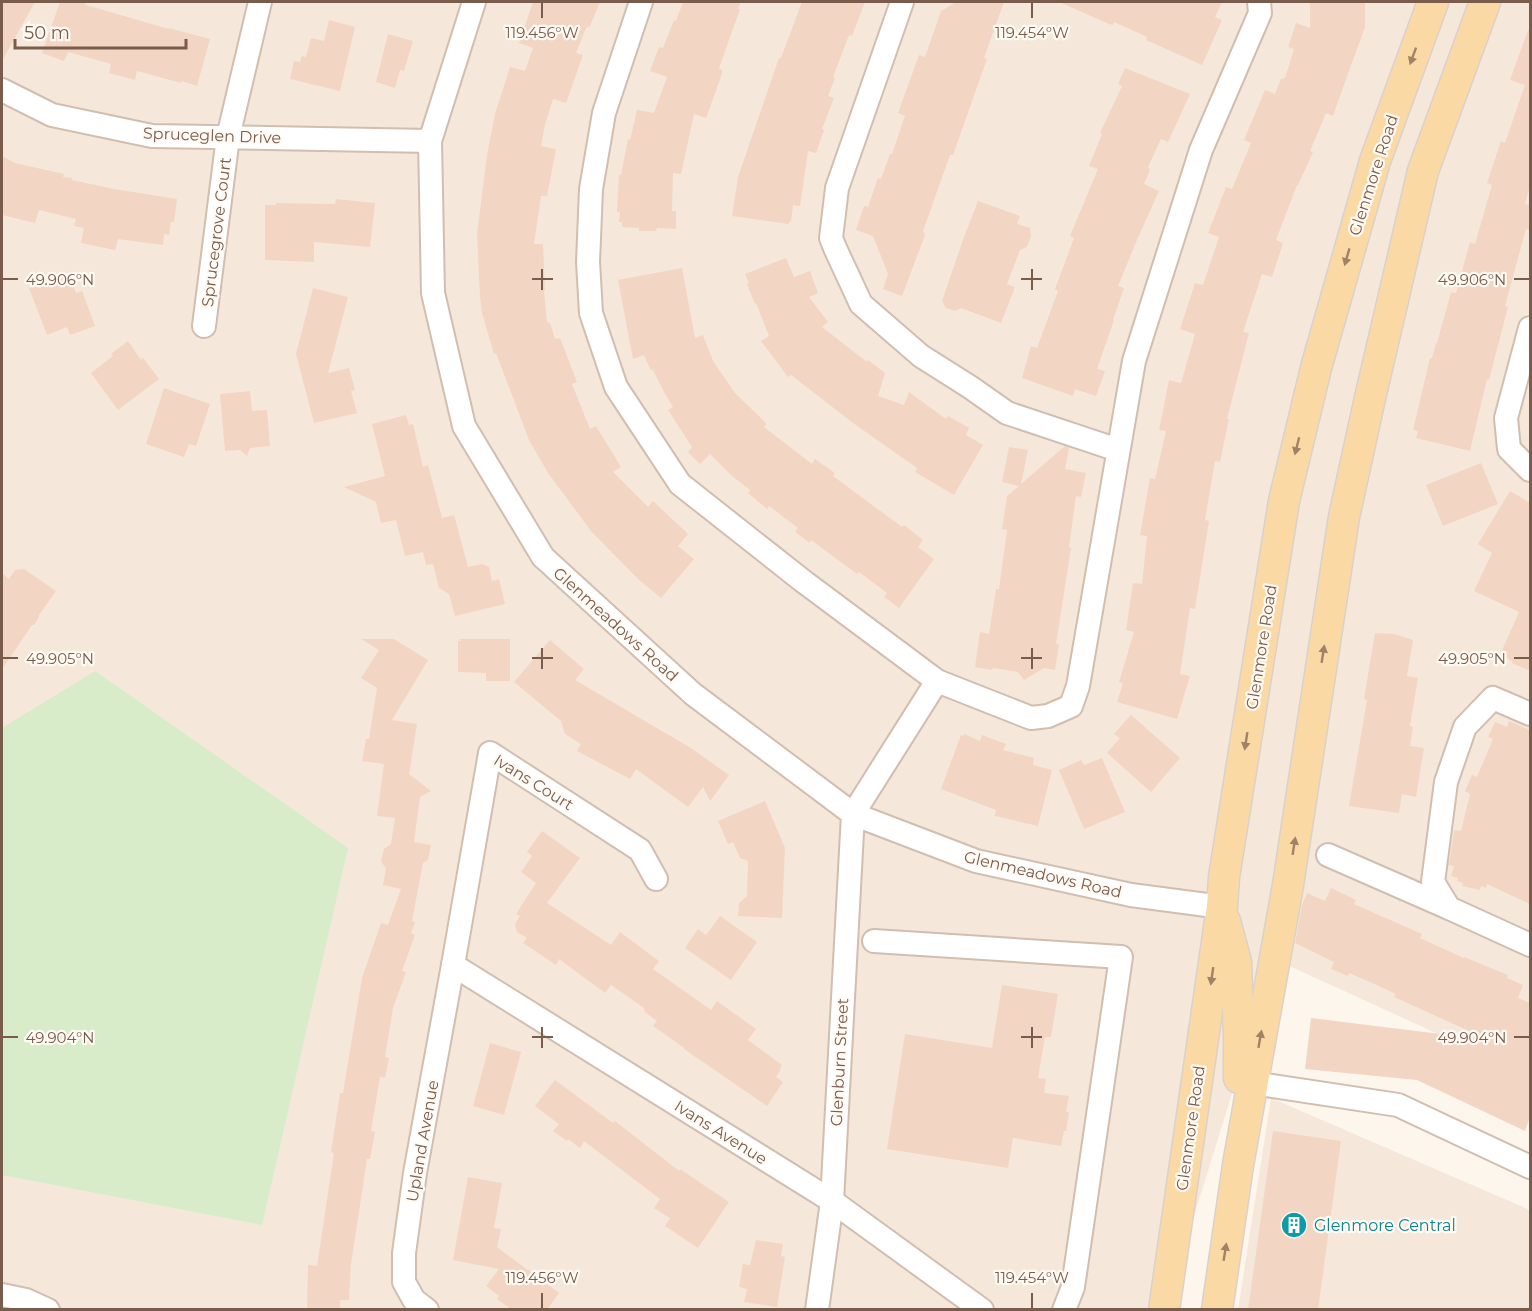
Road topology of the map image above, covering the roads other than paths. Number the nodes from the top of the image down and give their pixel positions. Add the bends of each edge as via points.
1 (260, 2) edge
2 (474, 2) edge
3 (642, 2) edge
4 (902, 2) edge
5 (1259, 2) edge
6 (1433, 2) edge
7 (1485, 2) edge
8 (2, 90) edge
9 (228, 137) junction
10 (430, 141) junction
11 (204, 326) dead end
12 (1530, 328) edge
13 (1119, 450) junction
14 (1530, 470) edge
15 (937, 681) junction
16 (1530, 714) edge
17 (853, 814) junction
18 (1328, 855) dead end
19 (656, 879) dead end
20 (1222, 906) junction
21 (1449, 908) junction
22 (874, 941) dead end
23 (1530, 945) edge
24 (453, 965) junction
25 (1253, 1083) junction
26 (1238, 1165) junction
27 (1530, 1167) edge
28 (832, 1201) junction
29 (2, 1295) edge
30 (48, 1310) edge
31 (427, 1310) edge
32 (817, 1310) edge
33 (982, 1310) edge
34 (1064, 1310) edge
35 (1164, 1310) edge
36 (1216, 1310) edge

1 - 9 street, Sprucegrove Court
2 - 10 street, Glenmeadows Road
3 - 15 street via 604,113 591,189 591,313 616,387 680,484
4 - 13 street via 836,198 831,238 861,304 921,356 1007,413
5 - 13 street via 1260,13 1201,150 1134,361
6 -> 20 main road, Glenmore Road via 1375,161 1316,368 1287,490
25 -> 7 main road via 1288,885 1344,517 1423,171
8 - 9 street, Spruceglen Drive via 52,115 152,136
9 - 10 street, Spruceglen Drive
9 - 11 street, Sprucegrove Court
10 - 17 street, Glenmeadows Road via 433,293 464,426 543,558 693,694
12 - 14 street via 1506,418 1509,449
13 - 15 street via 1078,686 1071,706 1031,718
15 - 17 street
16 - 21 street via 1494,698 1465,727 1446,782 1433,882
17 - 20 street, Glenmeadows Road via 976,861 1131,895
17 - 28 street, Glenburn Street
18 - 21 street
19 - 24 street, Ivans Court via 640,850 490,753
20 - 26 main road via 1236,962
20 -> 35 main road, Glenmore Road
21 - 23 street
22 - 34 street via 1121,957 1073,1287
24 - 28 street, Ivans Avenue
24 - 31 street, Upland Avenue via 404,1253 404,1282 414,1300
25 - 26 main road
25 - 27 street via 1398,1105
36 -> 26 main road
28 - 32 street, Glenburn Street
28 - 33 street, Ivans Avenue
29 - 30 street

